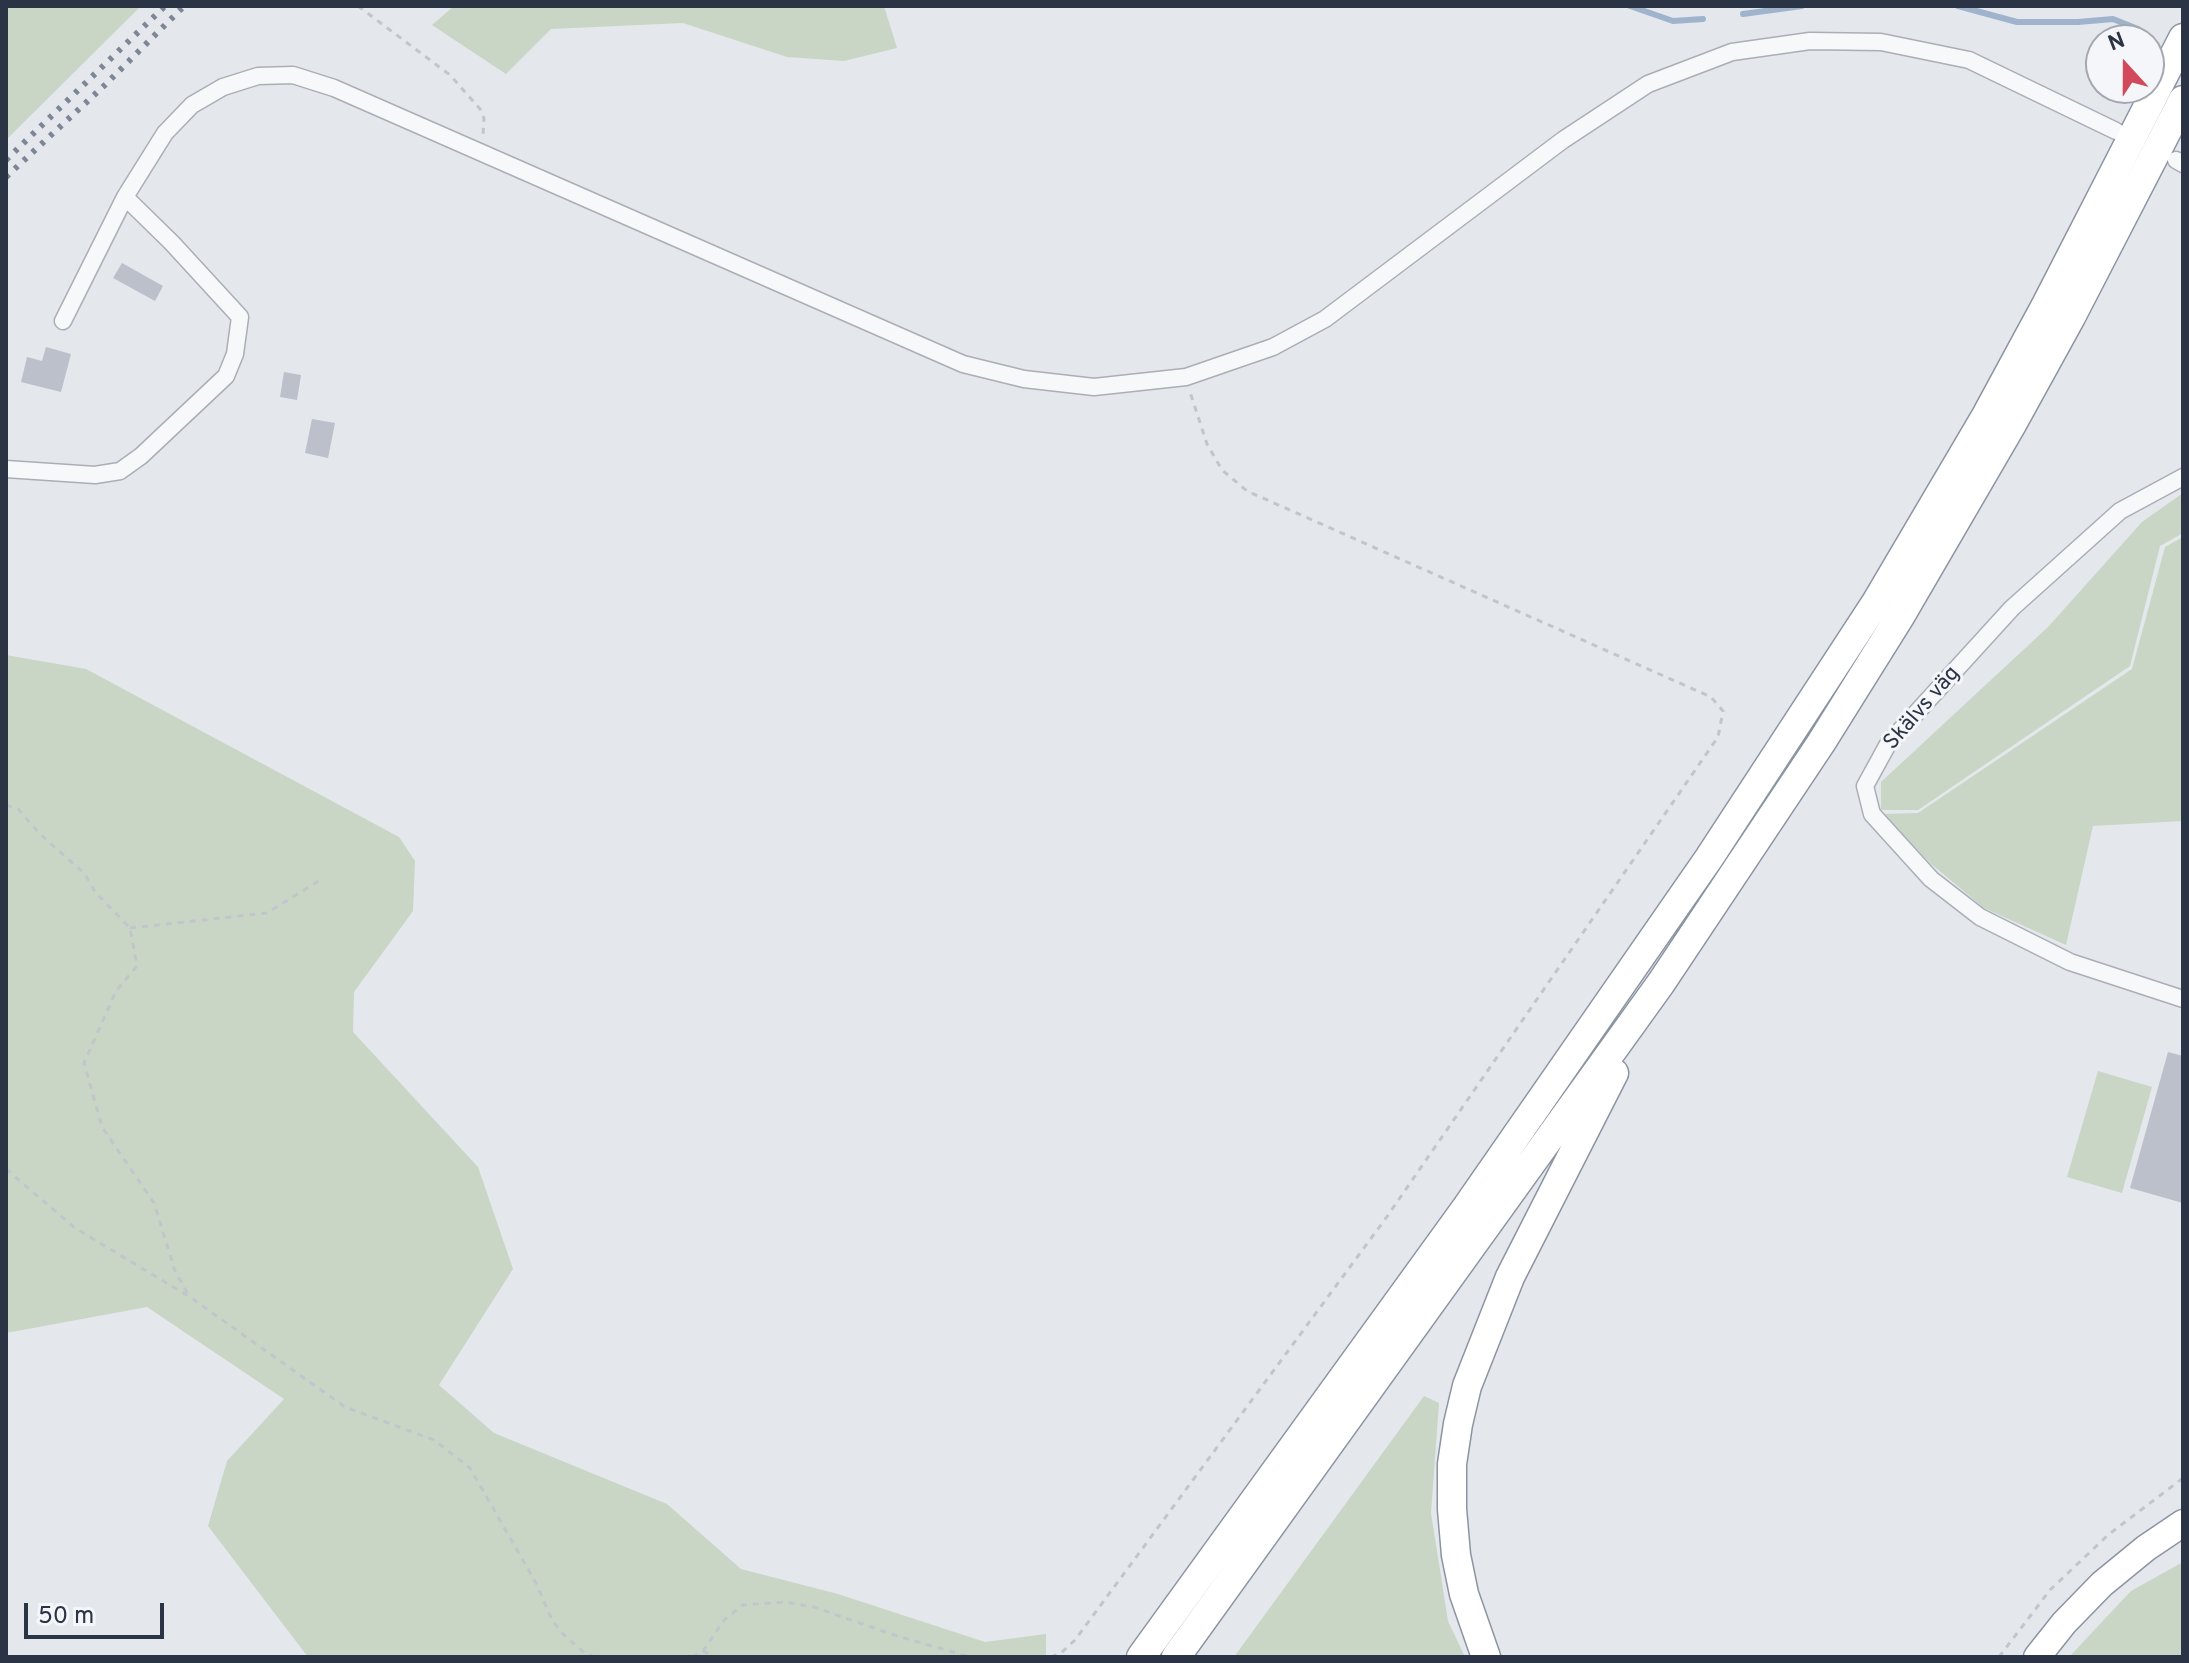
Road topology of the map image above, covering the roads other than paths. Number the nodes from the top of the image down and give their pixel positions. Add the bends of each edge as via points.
1 (2183, 38) edge
2 (2183, 100) edge
3 (2116, 131) dead end
4 (125, 197) junction
5 (63, 321) dead end
6 (6, 469) edge
7 (2183, 477) edge
8 (1661, 983) junction
9 (2183, 999) edge
10 (2183, 1523) edge
11 (1141, 1657) edge
12 (1176, 1657) edge
13 (1486, 1657) edge
14 (2037, 1657) edge

1 - 11 highway via 2031,333 1875,604 1709,858 1466,1208
2 - 8 highway via 2018,412 1901,615
3 - 4 street via 1969,60 1881,42 1810,41 1732,52 1648,84 1563,140 1325,319 1273,347 1186,377 1094,387 1024,379 963,364 334,88 293,75 258,76 223,87 192,105 165,133
4 - 5 street
4 - 6 street via 240,317 226,376 120,471 95,475
7 - 9 street, Skälvs väg via 2120,511 2012,608 1888,744 1865,786 1872,814 1931,879 1980,917 2070,962
8 - 12 highway
8 - 13 highway via 1510,1277 1467,1386 1452,1464 1452,1509 1464,1594
10 - 14 highway via 2102,1584

